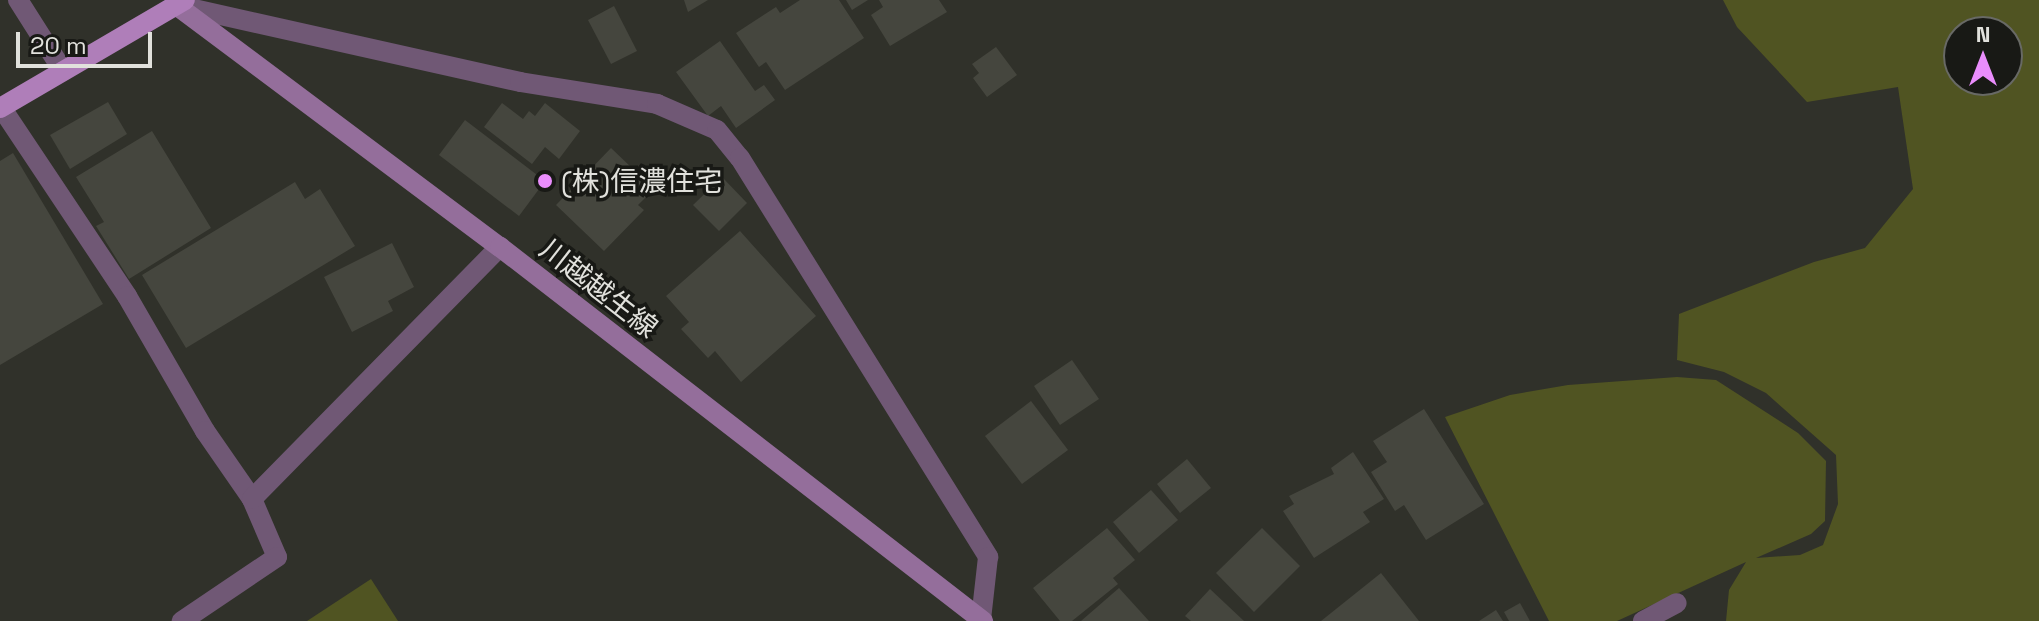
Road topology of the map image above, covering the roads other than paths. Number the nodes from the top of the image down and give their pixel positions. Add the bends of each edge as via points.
1 (19, 1) edge
2 (180, 2) edge
3 (63, 71) junction
4 (0, 108) edge
5 (500, 247) junction
6 (252, 499) junction
7 (1677, 603) dead end
8 (982, 620) edge
9 (182, 621) edge
10 (1643, 621) edge

1 - 3 street
2 - 3 main road
2 - 5 main road, 川越越生線
2 - 8 street via 520,82 657,104 717,130 740,158 988,557
3 - 4 main road
4 - 6 street via 127,296 205,431
5 - 6 street
5 - 8 main road, 川越越生線
6 - 9 street via 277,557
7 - 10 street

